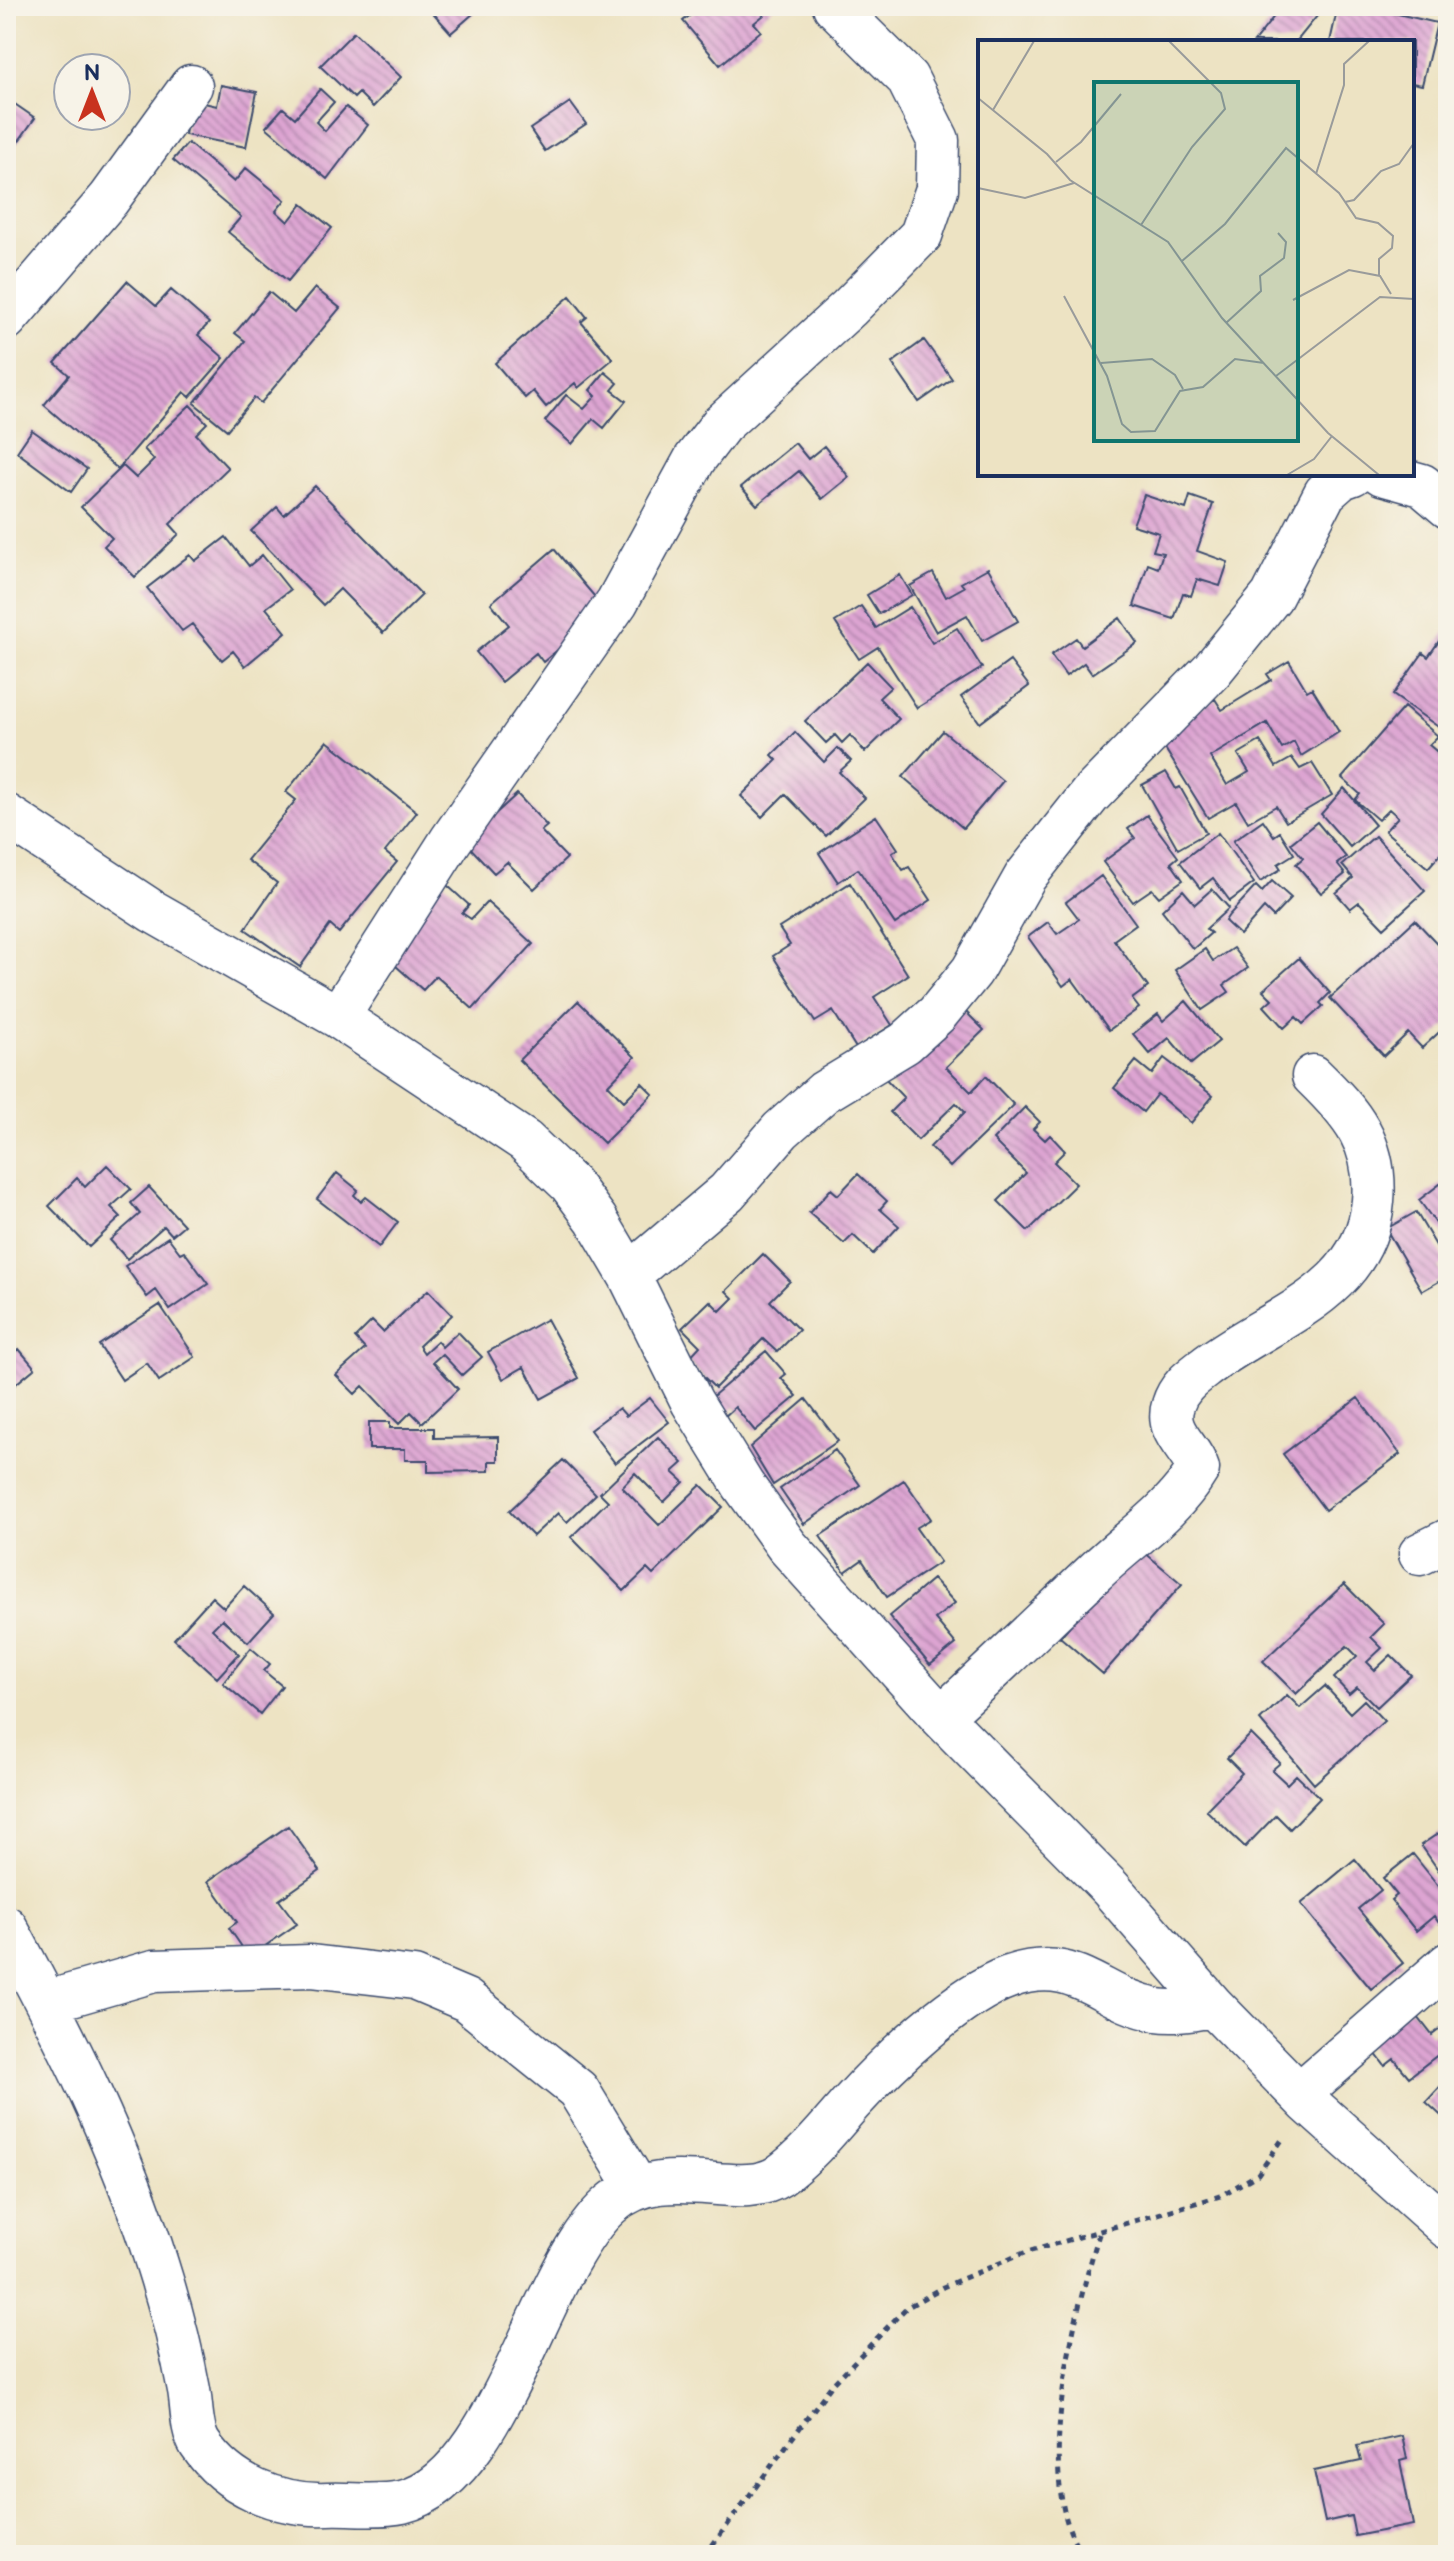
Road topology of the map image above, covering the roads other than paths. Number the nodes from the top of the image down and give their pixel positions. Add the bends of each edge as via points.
1 (834, 6) edge
2 (191, 86) dead end
3 (6, 319) edge
4 (1348, 476) edge
5 (1389, 476) edge
6 (1448, 507) edge
7 (6, 815) edge
8 (338, 1017) junction
9 (1313, 1076) dead end
10 (629, 1275) junction
11 (941, 1717) junction
12 (6, 1927) edge
13 (1448, 1964) edge
14 (47, 2002) junction
15 (1213, 2006) junction
16 (1304, 2098) junction
17 (637, 2187) junction
18 (1448, 2228) edge

1 - 8 street via 907,78 938,140 937,189 921,235 721,425 695,459 617,602 451,840
2 - 3 street via 109,199
4 - 10 street via 1325,493 1272,596 1212,670 1090,795 1025,877 972,971 937,1014 905,1043 824,1092 781,1130 727,1192
5 - 6 street via 1422,485
7 - 8 street via 152,911
8 - 10 street via 525,1141 570,1184
9 - 11 street via 1343,1105 1366,1141 1375,1179 1371,1221 1357,1258 1324,1291 1182,1385 1172,1407 1172,1424 1198,1469 1188,1487
10 - 11 street via 692,1402 743,1485 787,1546
11 - 15 street via 1110,1888
12 - 14 street
13 - 16 street
14 - 17 street via 154,1971 311,1966 414,1978 466,2000 578,2090
14 - 17 street via 135,2196 176,2330 197,2441 229,2475 262,2496 313,2505 401,2502 435,2487 473,2446 581,2242 610,2205
15 - 16 street
15 - 17 street via 1158,2010 1128,2001 1071,1971 1009,1977 966,2002 885,2065 776,2178 749,2184 676,2180
16 - 18 street

